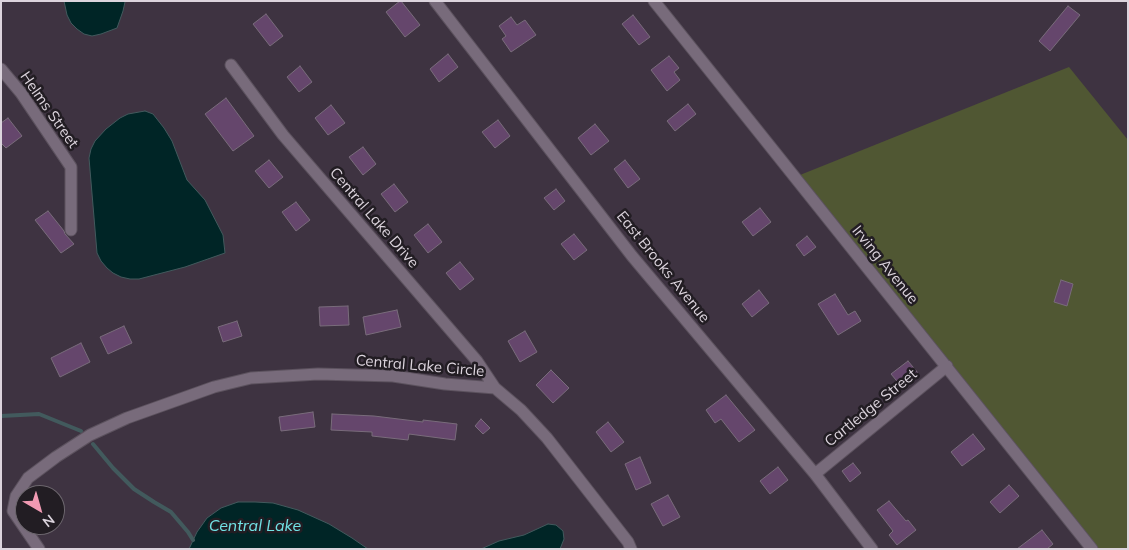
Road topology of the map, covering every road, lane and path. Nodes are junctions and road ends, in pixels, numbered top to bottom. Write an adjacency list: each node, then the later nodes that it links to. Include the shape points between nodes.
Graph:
1 (435, 1): 8 (street, East Brooks Avenue, via 632,256)
2 (654, 1): 6 (street, Irving Avenue)
3 (231, 65): 7 (street, Central Lake Drive, via 283,135 477,361)
4 (1, 69): 5 (street, Helms Street, via 71,167)
5 (71, 230)
6 (947, 366): 8 (street, Cartledge Street); 12 (street, Irving Avenue)
7 (495, 388): 9 (street, Central Lake Circle, via 393,376 288,375 251,378 169,402 90,435 28,478 16,496 13,511); 10 (street, Central Lake Circle, via 547,438)
8 (815, 474): 11 (street, East Brooks Avenue)
9 (39, 549)
10 (631, 549)
11 (872, 549)
12 (1092, 549)

